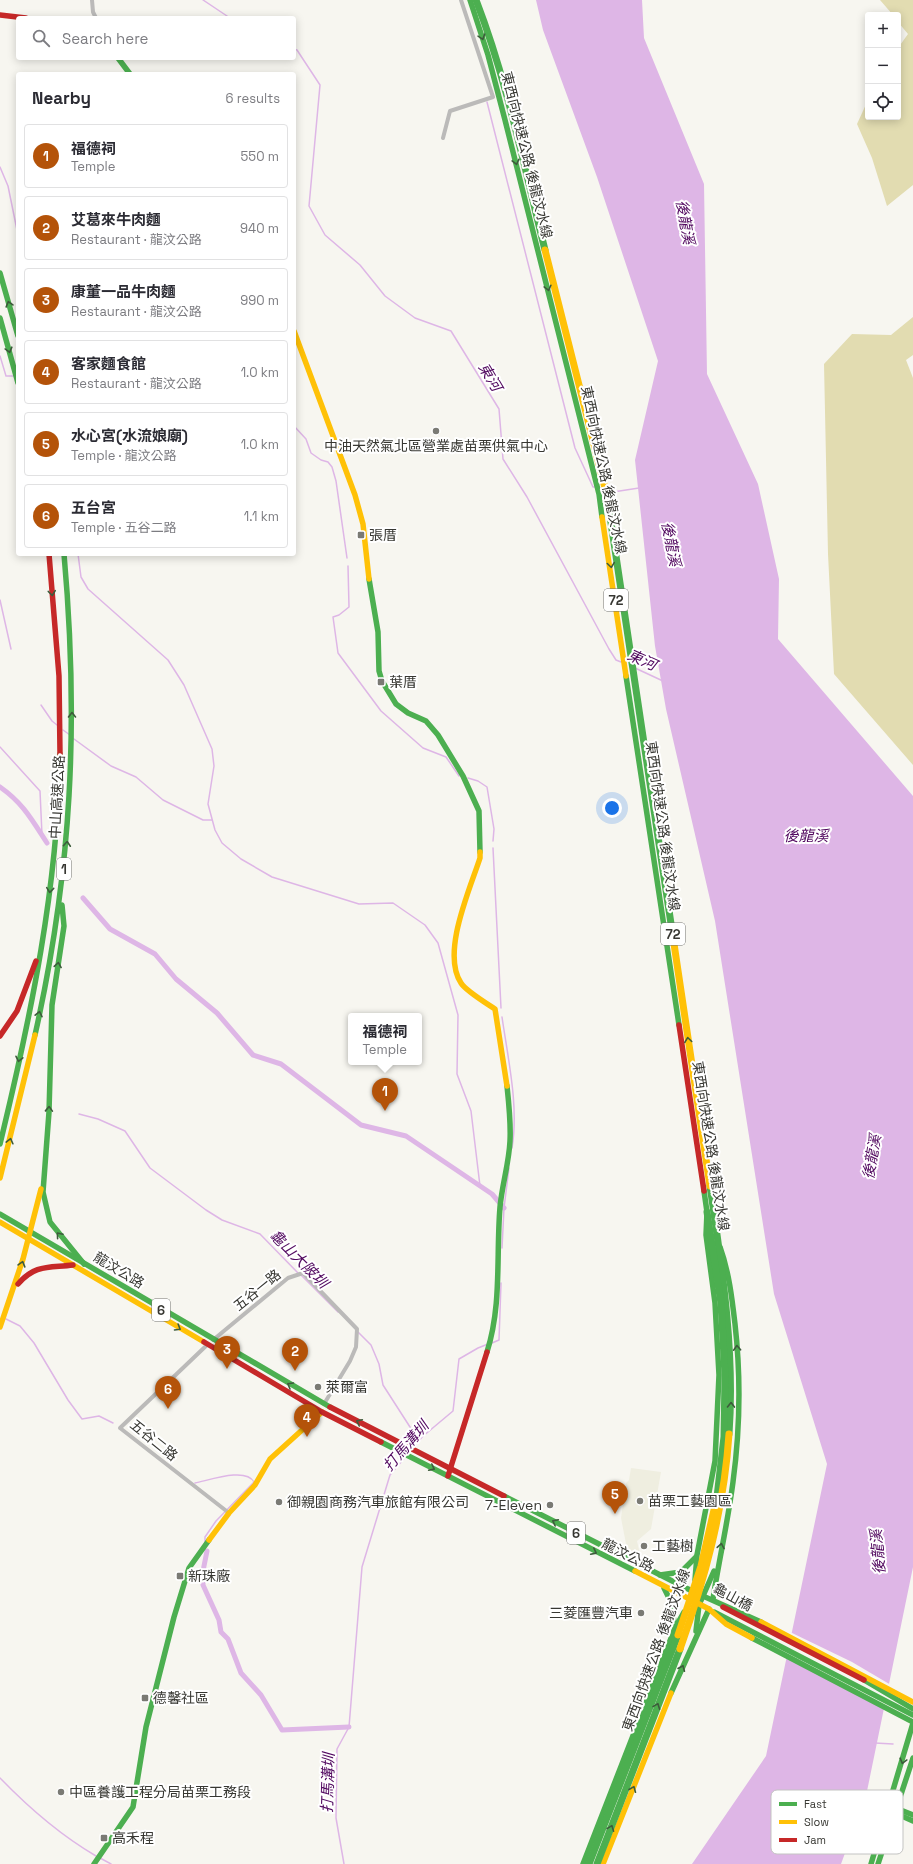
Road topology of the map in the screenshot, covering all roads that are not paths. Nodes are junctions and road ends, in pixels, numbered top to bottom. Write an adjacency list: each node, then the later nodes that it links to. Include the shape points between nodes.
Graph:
1 (92, 0): 6 (street)
2 (461, 0): 10 (street, via 493,98 450,111)
3 (470, 0): 24 (main road, 東西向快速公路 後龍汶水線 / 72, one-way to 24, via 507,127 599,494)
4 (476, 0): 28 (main road, 東西向快速公路 後龍汶水線 / 72, one-way to 4, bridge, via 606,492 514,126)
5 (0, 15): 7 (main road)
6 (95, 16)
7 (16, 17)
8 (120, 60): 9 (main road)
9 (128, 72)
10 (443, 138)
11 (0, 273): 13 (main road, one-way to 11)
12 (0, 318): 15 (main road, one-way to 15)
13 (16, 329)
14 (296, 336): 36 (main road, via 363,524 382,681 396,704 426,721 438,735 463,776 479,811 480,858 458,923 454,952 456,972 461,984 495,1008 510,1108 510,1142 501,1197 499,1275 492,1336)
15 (16, 376)
16 (49, 556): 19 (main road, 中山高速公路 / 1, one-way to 19, via 60,717 57,817)
17 (64, 556): 18 (main road, 中山高速公路 / 1, one-way to 17, via 73,763 72,661)
18 (60, 895): 22 (main road, one-way to 18, via 52,1005 64,926); 23 (main road, 中山高速公路 / 1, one-way to 18, via 46,986)
19 (44, 939): 20 (main road, via 17,1011); 21 (main road, 中山高速公路 / 1, one-way to 21)
20 (0, 1036)
21 (0, 1144)
22 (45, 1169): 27 (main road); 29 (main road, one-way to 22, via 50,1222 44,1197)
23 (0, 1178)
24 (707, 1212): 39 (main road, bridge, via 706,1235 715,1303 719,1375 718,1411 715,1461); 66 (main road, 東西向快速公路 後龍汶水線 / 72, bridge, via 721,1303 725,1376 724,1437 719,1486 700,1566 680,1629)
25 (0, 1214): 27 (main road, 龍汶公路 / 6)
26 (0, 1222): 27 (main road, 龍汶公路 / 6)
27 (30, 1236): 29 (main road, 龍汶公路 / 6); 30 (main road, 龍汶公路 / 6); 31 (main road, one-way to 27)
28 (718, 1241): 40 (main road, one-way to 28, bridge, via 735,1465 738,1377 736,1330 728,1266); 67 (main road, 東西向快速公路 後龍汶水線 / 72, one-way to 28, bridge, via 702,1587 724,1488 732,1376 727,1303)
29 (84, 1264): 33 (main road, 龍汶公路 / 6)
30 (73, 1265): 31 (main road, via 36,1268 22,1278); 33 (main road, 龍汶公路 / 6, one-way to 33)
31 (15, 1289): 32 (main road)
32 (0, 1327)
33 (210, 1343): 34 (main road, 龍汶公路 / 6, one-way to 33); 34 (street, 五谷一路, via 288,1278 303,1273 357,1329 356,1347 350,1361); 35 (main road, 龍汶公路 / 6); 38 (street, 五谷二路, via 120,1428)
34 (324, 1404): 35 (main road); 36 (main road, 龍汶公路 / 6, one-way to 34)
35 (322, 1412): 37 (main road, 龍汶公路 / 6, one-way to 37); 38 (main road, via 270,1459 255,1485)
36 (451, 1468): 37 (main road); 41 (main road, 龍汶公路 / 6, one-way to 36)
37 (448, 1476): 42 (main road, 龍汶公路 / 6, one-way to 42)
38 (228, 1512): 64 (main road, via 189,1568 174,1617 144,1739 133,1807)
39 (697, 1556): 41 (main road, via 688,1568 676,1575); 43 (main road)
40 (718, 1560): 44 (main road); 45 (main road)
41 (660, 1575): 43 (main road, 龍汶公路 / 6)
42 (664, 1588): 46 (main road, 龍汶公路 / 6); 49 (main road, via 674,1609)
43 (694, 1592): 44 (main road, 龍汶公路 / 6); 46 (main road)
44 (702, 1596): 45 (main road, 龜山橋 / 6); 47 (main road); 52 (main road, 龜山橋)
45 (713, 1599): 51 (main road, 龜山橋 / 6, via 747,1614)
46 (691, 1601): 47 (main road, 6); 49 (main road)
47 (699, 1605): 48 (main road, 6); 50 (main road)
48 (709, 1609): 50 (main road); 53 (main road, 龜山橋); 54 (main road, 龜山橋 / 6, via 726,1624)
49 (675, 1628): 65 (main road)
50 (696, 1635): 68 (main road, one-way to 50)
51 (913, 1702)
52 (913, 1709)
53 (913, 1715)
54 (913, 1722): 56 (main road, 6, one-way to 56)
55 (913, 1758): 57 (main road)
56 (894, 1790)
57 (903, 1790)
58 (903, 1812): 59 (main road)
59 (913, 1814)
60 (903, 1815): 61 (main road)
61 (913, 1821)
62 (874, 1854): 69 (main road, 6)
63 (881, 1854): 70 (main road)
64 (97, 1859)
65 (583, 1864)
66 (589, 1864)
67 (597, 1864)
68 (603, 1864)
69 (871, 1864)
70 (878, 1864)

